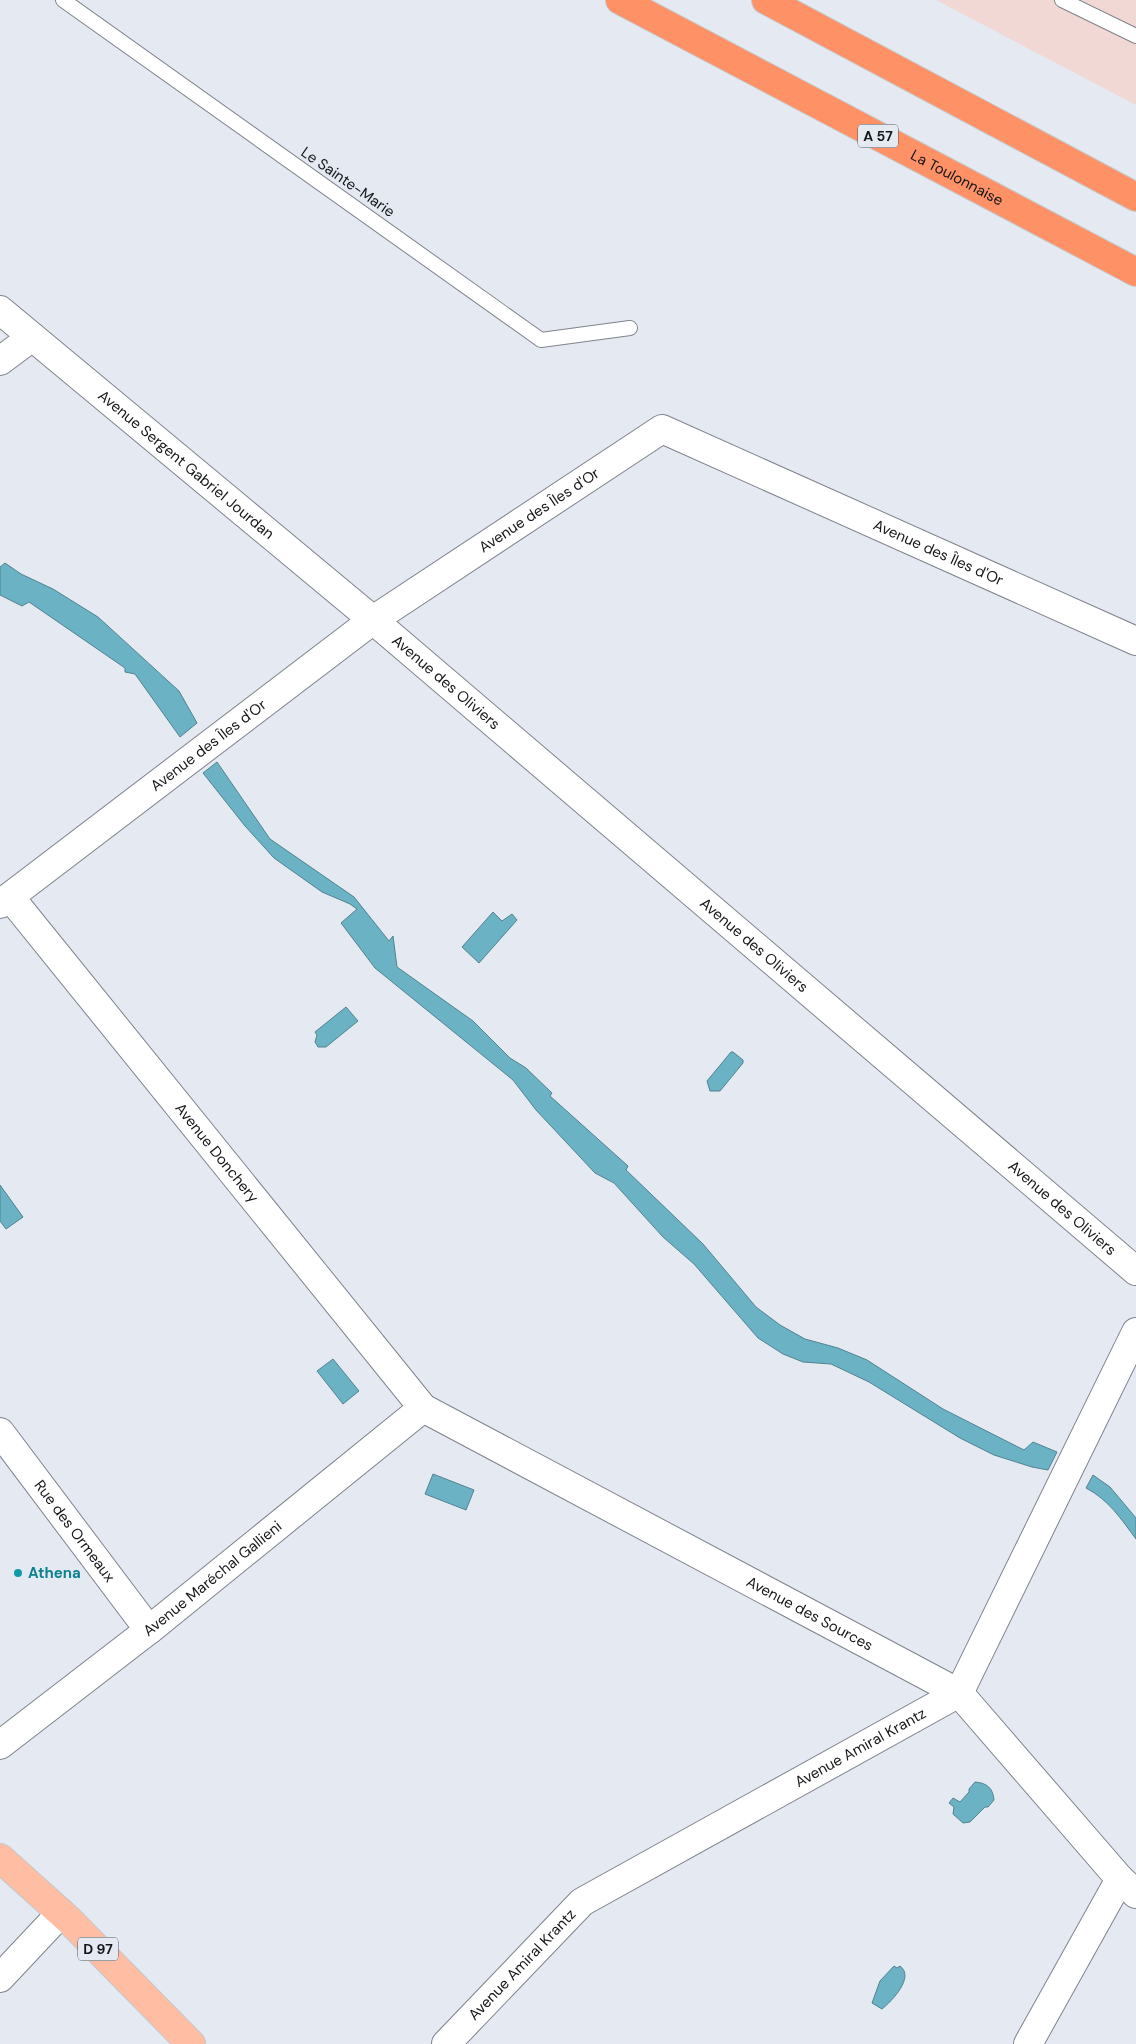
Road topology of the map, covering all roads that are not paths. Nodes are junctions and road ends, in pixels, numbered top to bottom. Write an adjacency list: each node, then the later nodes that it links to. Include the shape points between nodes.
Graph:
1 (62, 0): 9 (lane, Le Sainte-Marie, via 541,340)
2 (620, 0): 7 (highway, La Toulonnaise / A 57)
3 (766, 0): 6 (highway)
4 (1062, 0): 5 (lane)
5 (1136, 36)
6 (1136, 197)
7 (1136, 272)
8 (0, 310): 10 (street, Avenue Sergent Gabriel Jourdan)
9 (630, 328)
10 (32, 337): 11 (street); 12 (street, Avenue Sergent Gabriel Jourdan)
11 (0, 361)
12 (374, 620): 13 (street, Avenue des Îles d'Or, via 662,429); 14 (street, Avenue des Îles d'Or); 15 (street, Avenue des Oliviers)
13 (1136, 642)
14 (5, 901): 17 (street, Avenue Donchery)
15 (1136, 1271)
16 (1136, 1332): 20 (street)
17 (423, 1408): 19 (street, Avenue Maréchal Gallieni); 20 (street, Avenue des Sources)
18 (0, 1432): 19 (street, Rue des Ormeaux)
19 (149, 1630): 21 (street, Avenue Maréchal Gallieni)
20 (959, 1693): 23 (street, Avenue des Sources); 27 (street, Avenue Amiral Krantz, via 582,1902)
21 (0, 1745)
22 (0, 1858): 24 (main road, D 97)
23 (1128, 1887): 28 (street)
24 (61, 1913): 25 (street); 26 (main road, D 97)
25 (0, 1978)
26 (191, 2044)
27 (446, 2044)
28 (1028, 2044)

